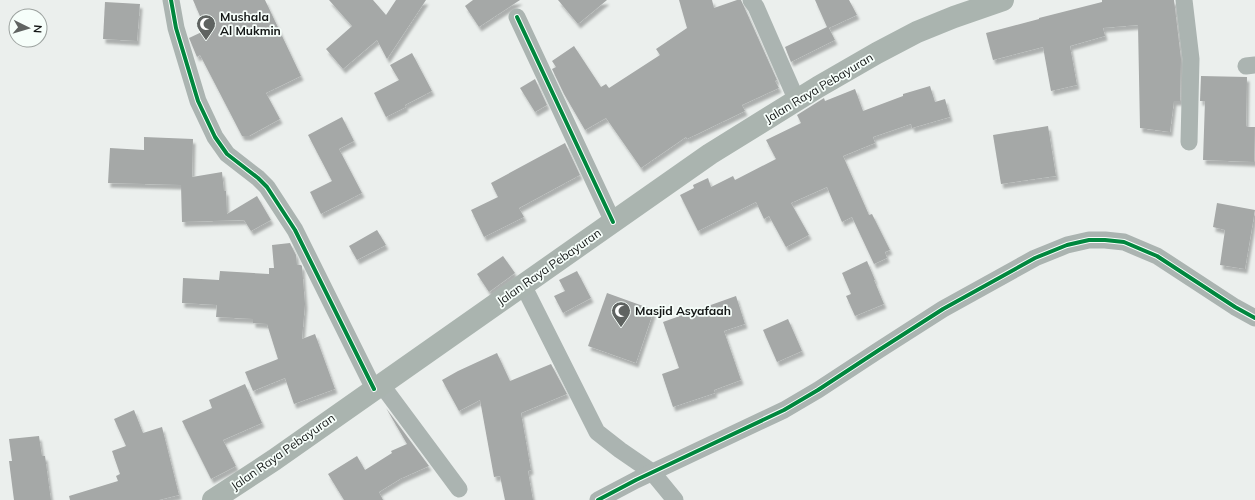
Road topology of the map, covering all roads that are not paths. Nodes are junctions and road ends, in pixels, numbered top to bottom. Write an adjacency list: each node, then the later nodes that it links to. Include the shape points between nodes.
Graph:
1 (171, 0): 11 (street, via 176,28 198,101 215,138 227,154 267,187 287,217)
2 (751, 0): 6 (street)
3 (1003, 0): 6 (main road, Jalan Raya Pebayuran, via 954,16 917,32)
4 (1184, 0): 7 (street, via 1191,59)
5 (517, 17): 8 (street)
6 (798, 101): 8 (main road, Jalan Raya Pebayuran, via 710,154)
7 (1189, 142)
8 (613, 222): 9 (main road, Jalan Raya Pebayuran)
9 (523, 285): 11 (main road, Jalan Raya Pebayuran); 12 (street, via 597,432)
10 (1255, 318): 12 (street, via 1156,256 1124,242 1088,240 1067,245 1035,258 943,309 784,410)
11 (377, 386): 13 (street); 14 (main road, Jalan Raya Pebayuran)
12 (652, 472): 15 (street); 16 (street)
13 (459, 489)
14 (213, 500)
15 (598, 500)
16 (675, 500)

